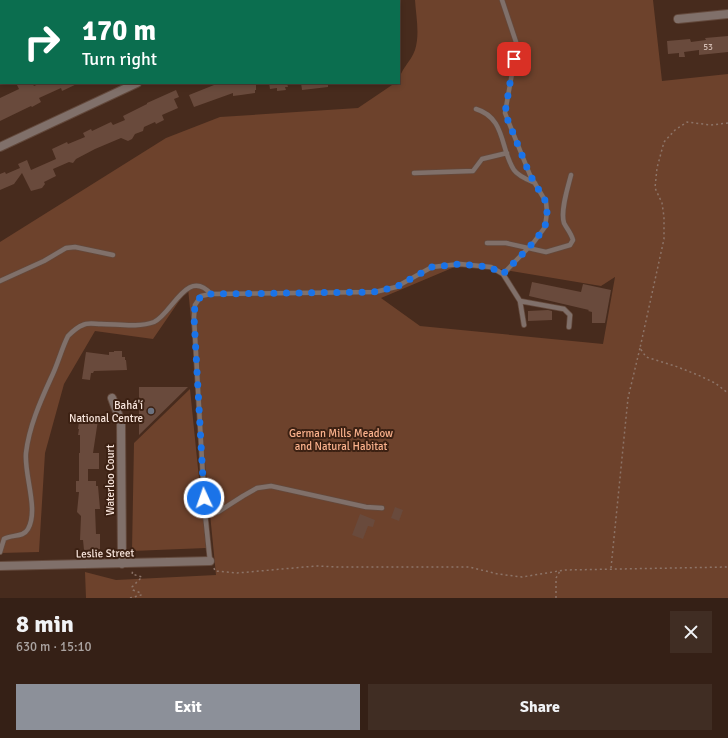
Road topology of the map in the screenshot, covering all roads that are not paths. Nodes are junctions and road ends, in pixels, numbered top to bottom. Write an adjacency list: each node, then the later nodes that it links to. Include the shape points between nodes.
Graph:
1 (502, 0): 10 (lane, via 517,45 505,113)
2 (728, 14): 3 (street)
3 (678, 19)
4 (135, 84): 6 (street)
5 (476, 109): 7 (lane, via 489,115 497,125)
6 (0, 147)
7 (507, 153): 8 (lane, via 482,159 473,171); 10 (lane, via 515,171)
8 (414, 173)
9 (571, 175): 12 (lane, via 564,223 573,240 570,245 546,252)
10 (535, 183): 12 (lane, via 546,202 547,212 545,227)
11 (487, 243): 12 (lane, via 506,243)
12 (528, 248): 14 (lane)
13 (113, 255): 15 (lane, via 75,247 66,248)
14 (503, 274): 16 (lane, via 490,267 460,264 432,267 396,287 374,292); 17 (lane)
15 (0, 281)
16 (211, 294): 22 (lane, via 201,296 195,305 194,317); 23 (lane, via 200,287 188,288 153,322 86,324 68,336 37,410 29,440 26,460 32,498 30,522 23,534 4,539)
17 (520, 302): 18 (lane); 19 (lane, via 564,309 570,315)
18 (524, 325)
19 (569, 327)
20 (112, 398): 25 (street, Waterloo Court, via 121,422)
21 (382, 508): 22 (lane, via 366,507 271,486 257,488 218,512)
22 (205, 513): 24 (lane)
23 (0, 552)
24 (210, 561): 25 (street, Leslie Street)
25 (122, 564): 26 (street, Leslie Street)
26 (0, 566)

